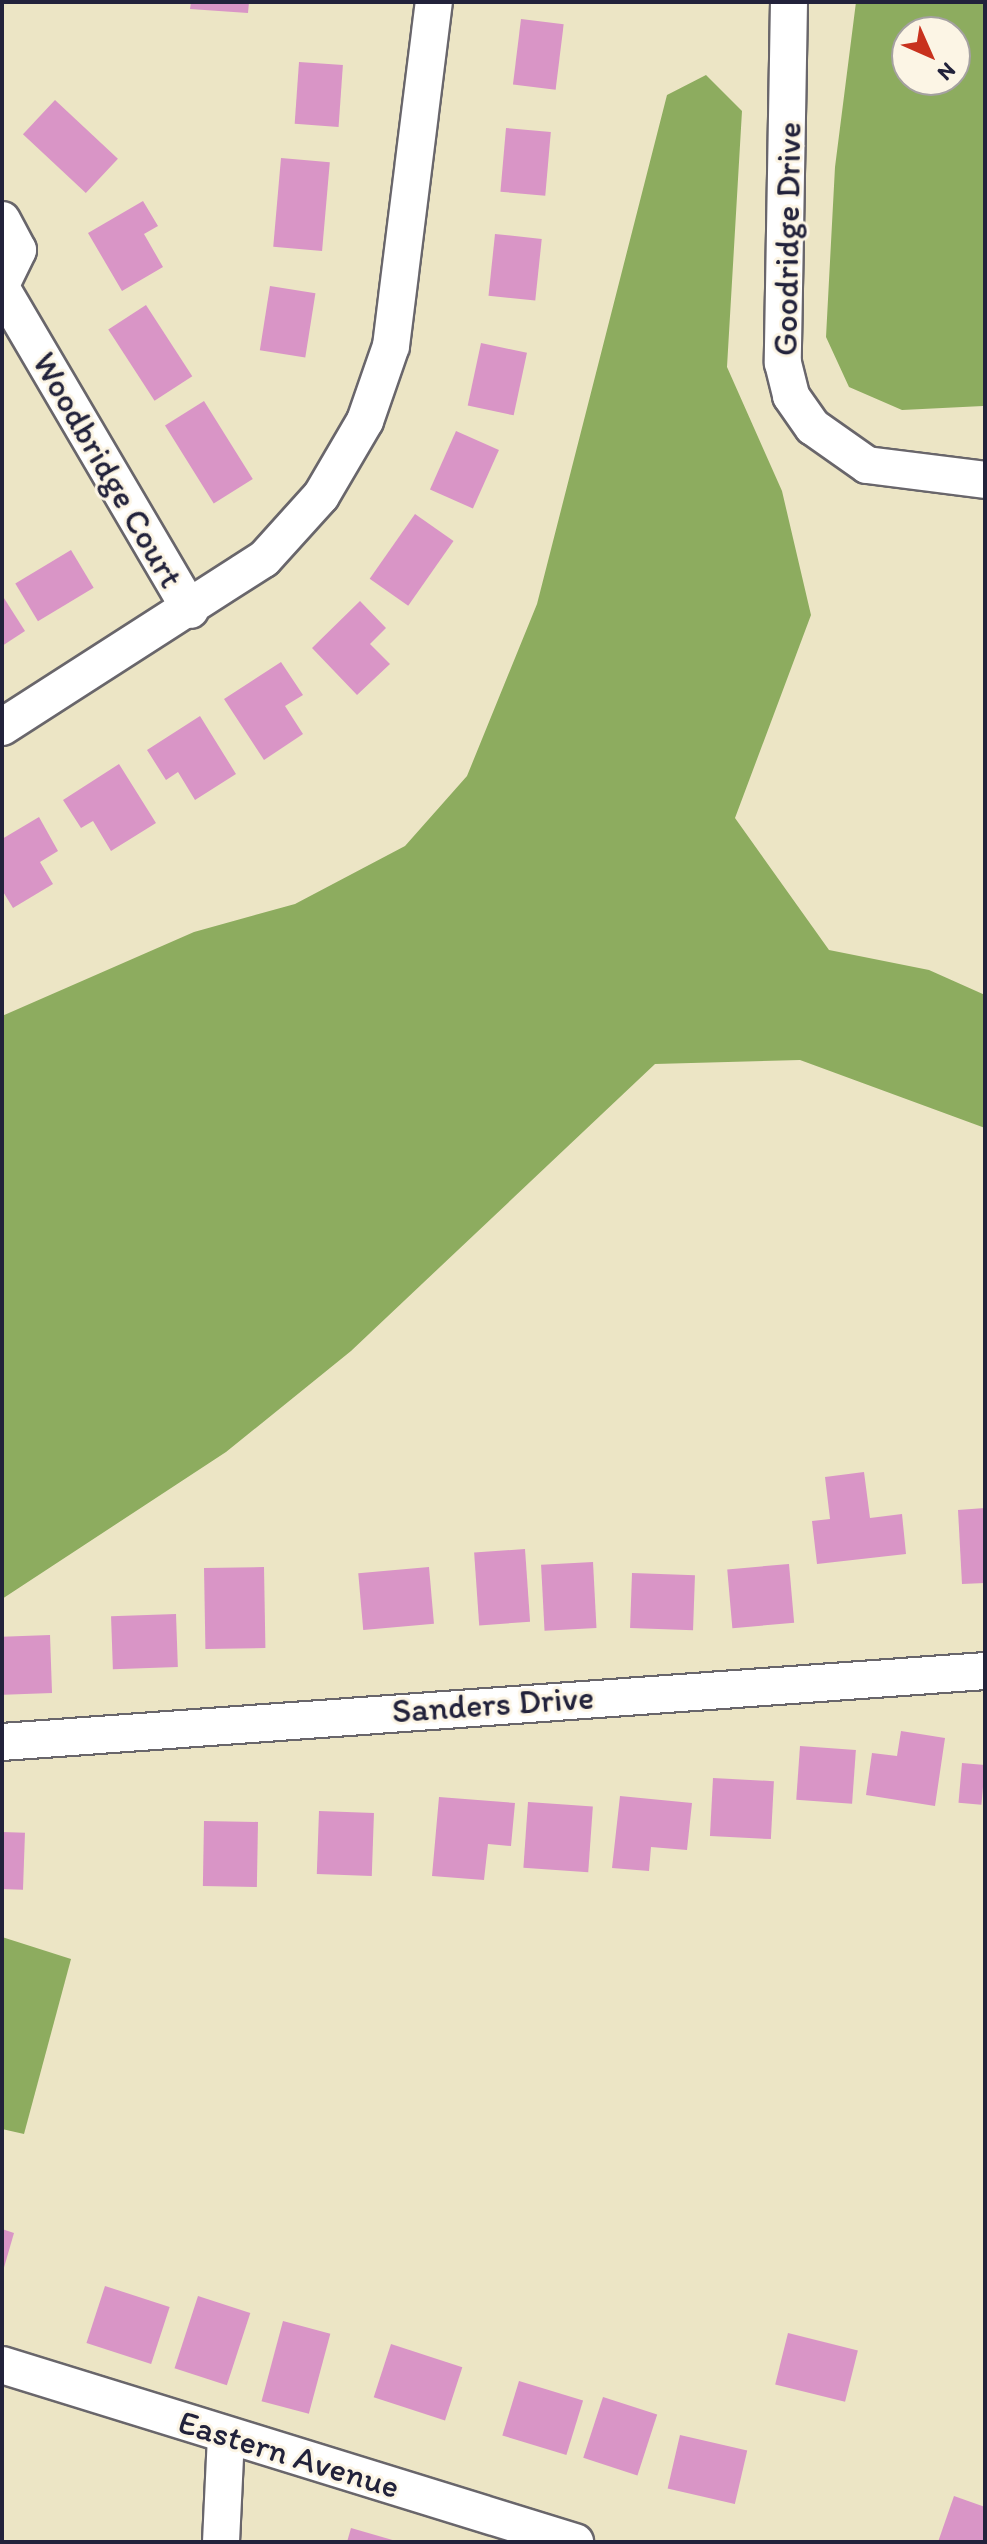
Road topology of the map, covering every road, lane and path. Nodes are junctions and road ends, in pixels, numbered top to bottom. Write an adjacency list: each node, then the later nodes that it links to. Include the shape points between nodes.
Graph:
1 (434, 2): 6 (street, via 391,346 365,421 321,496 264,559)
2 (789, 2): 5 (street, Goodridge Drive, via 783,363 791,396 813,427 867,465)
3 (2, 220): 4 (street, Woodbridge Court, via 18,250)
4 (2, 286): 6 (street, Woodbridge Court)
5 (985, 480)
6 (190, 610): 7 (street)
7 (2, 727)
8 (985, 1671): 9 (street, Sanders Drive)
9 (2, 1742)
10 (2, 2365): 11 (street, Eastern Avenue)
11 (226, 2435): 12 (street); 13 (street, Eastern Avenue)
12 (221, 2542)
13 (575, 2542)

